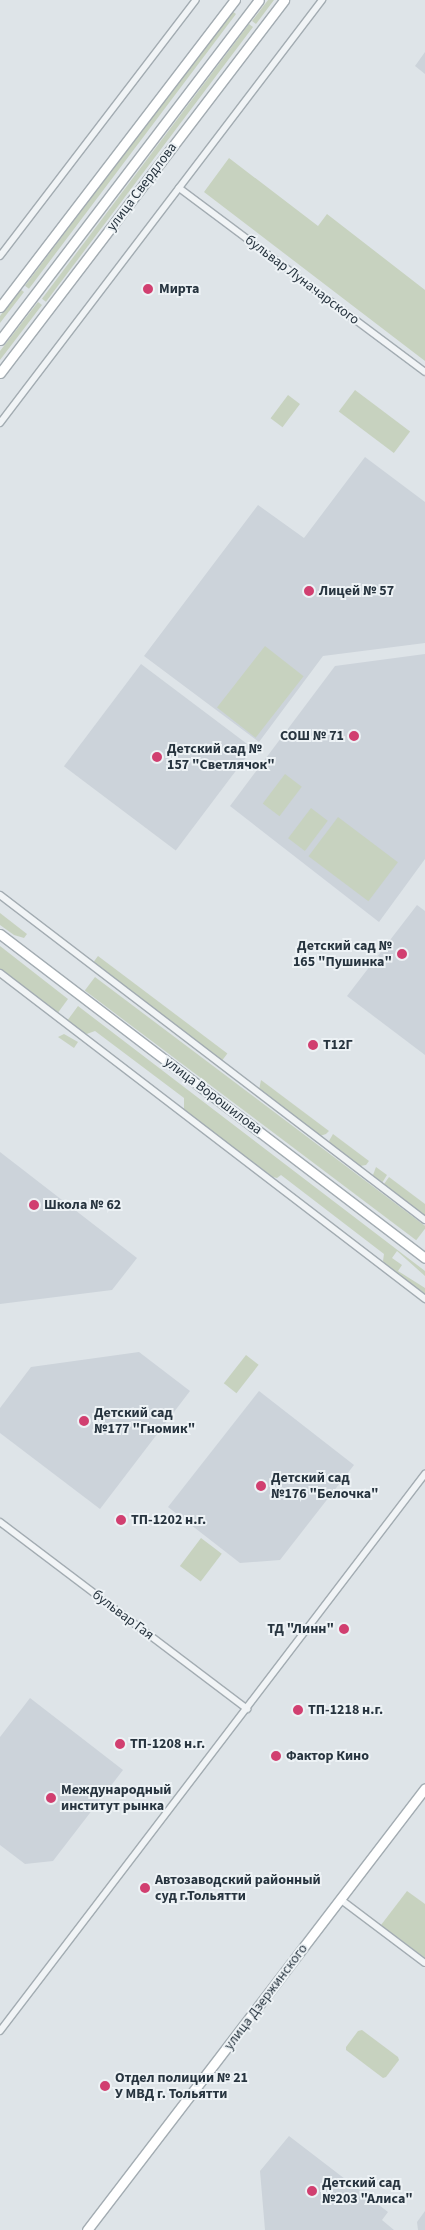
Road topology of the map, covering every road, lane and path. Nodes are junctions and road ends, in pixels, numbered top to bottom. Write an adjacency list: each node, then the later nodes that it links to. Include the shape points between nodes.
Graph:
1 (196, 0): 7 (street)
2 (235, 0): 8 (main road)
3 (259, 0): 9 (main road, улица Свердлова)
4 (284, 0): 11 (main road, улица Свердлова)
5 (322, 0): 6 (street)
6 (179, 188): 10 (street, бульвар Луначарского); 12 (street)
7 (0, 256)
8 (0, 307)
9 (0, 340)
10 (425, 372)
11 (0, 373)
12 (0, 422)
13 (0, 895): 16 (street)
14 (0, 934): 17 (main road, улица Ворошилова)
15 (0, 973): 18 (street)
16 (425, 1220)
17 (425, 1258)
18 (425, 1299)
19 (425, 1474): 21 (street)
20 (0, 1522): 21 (street, бульвар Гая)
21 (247, 1709): 25 (street)
22 (425, 1788): 23 (main road, улица Дзержинского)
23 (340, 1899): 24 (street); 26 (main road, улица Дзержинского)
24 (425, 1963)
25 (0, 2032)
26 (87, 2230)

